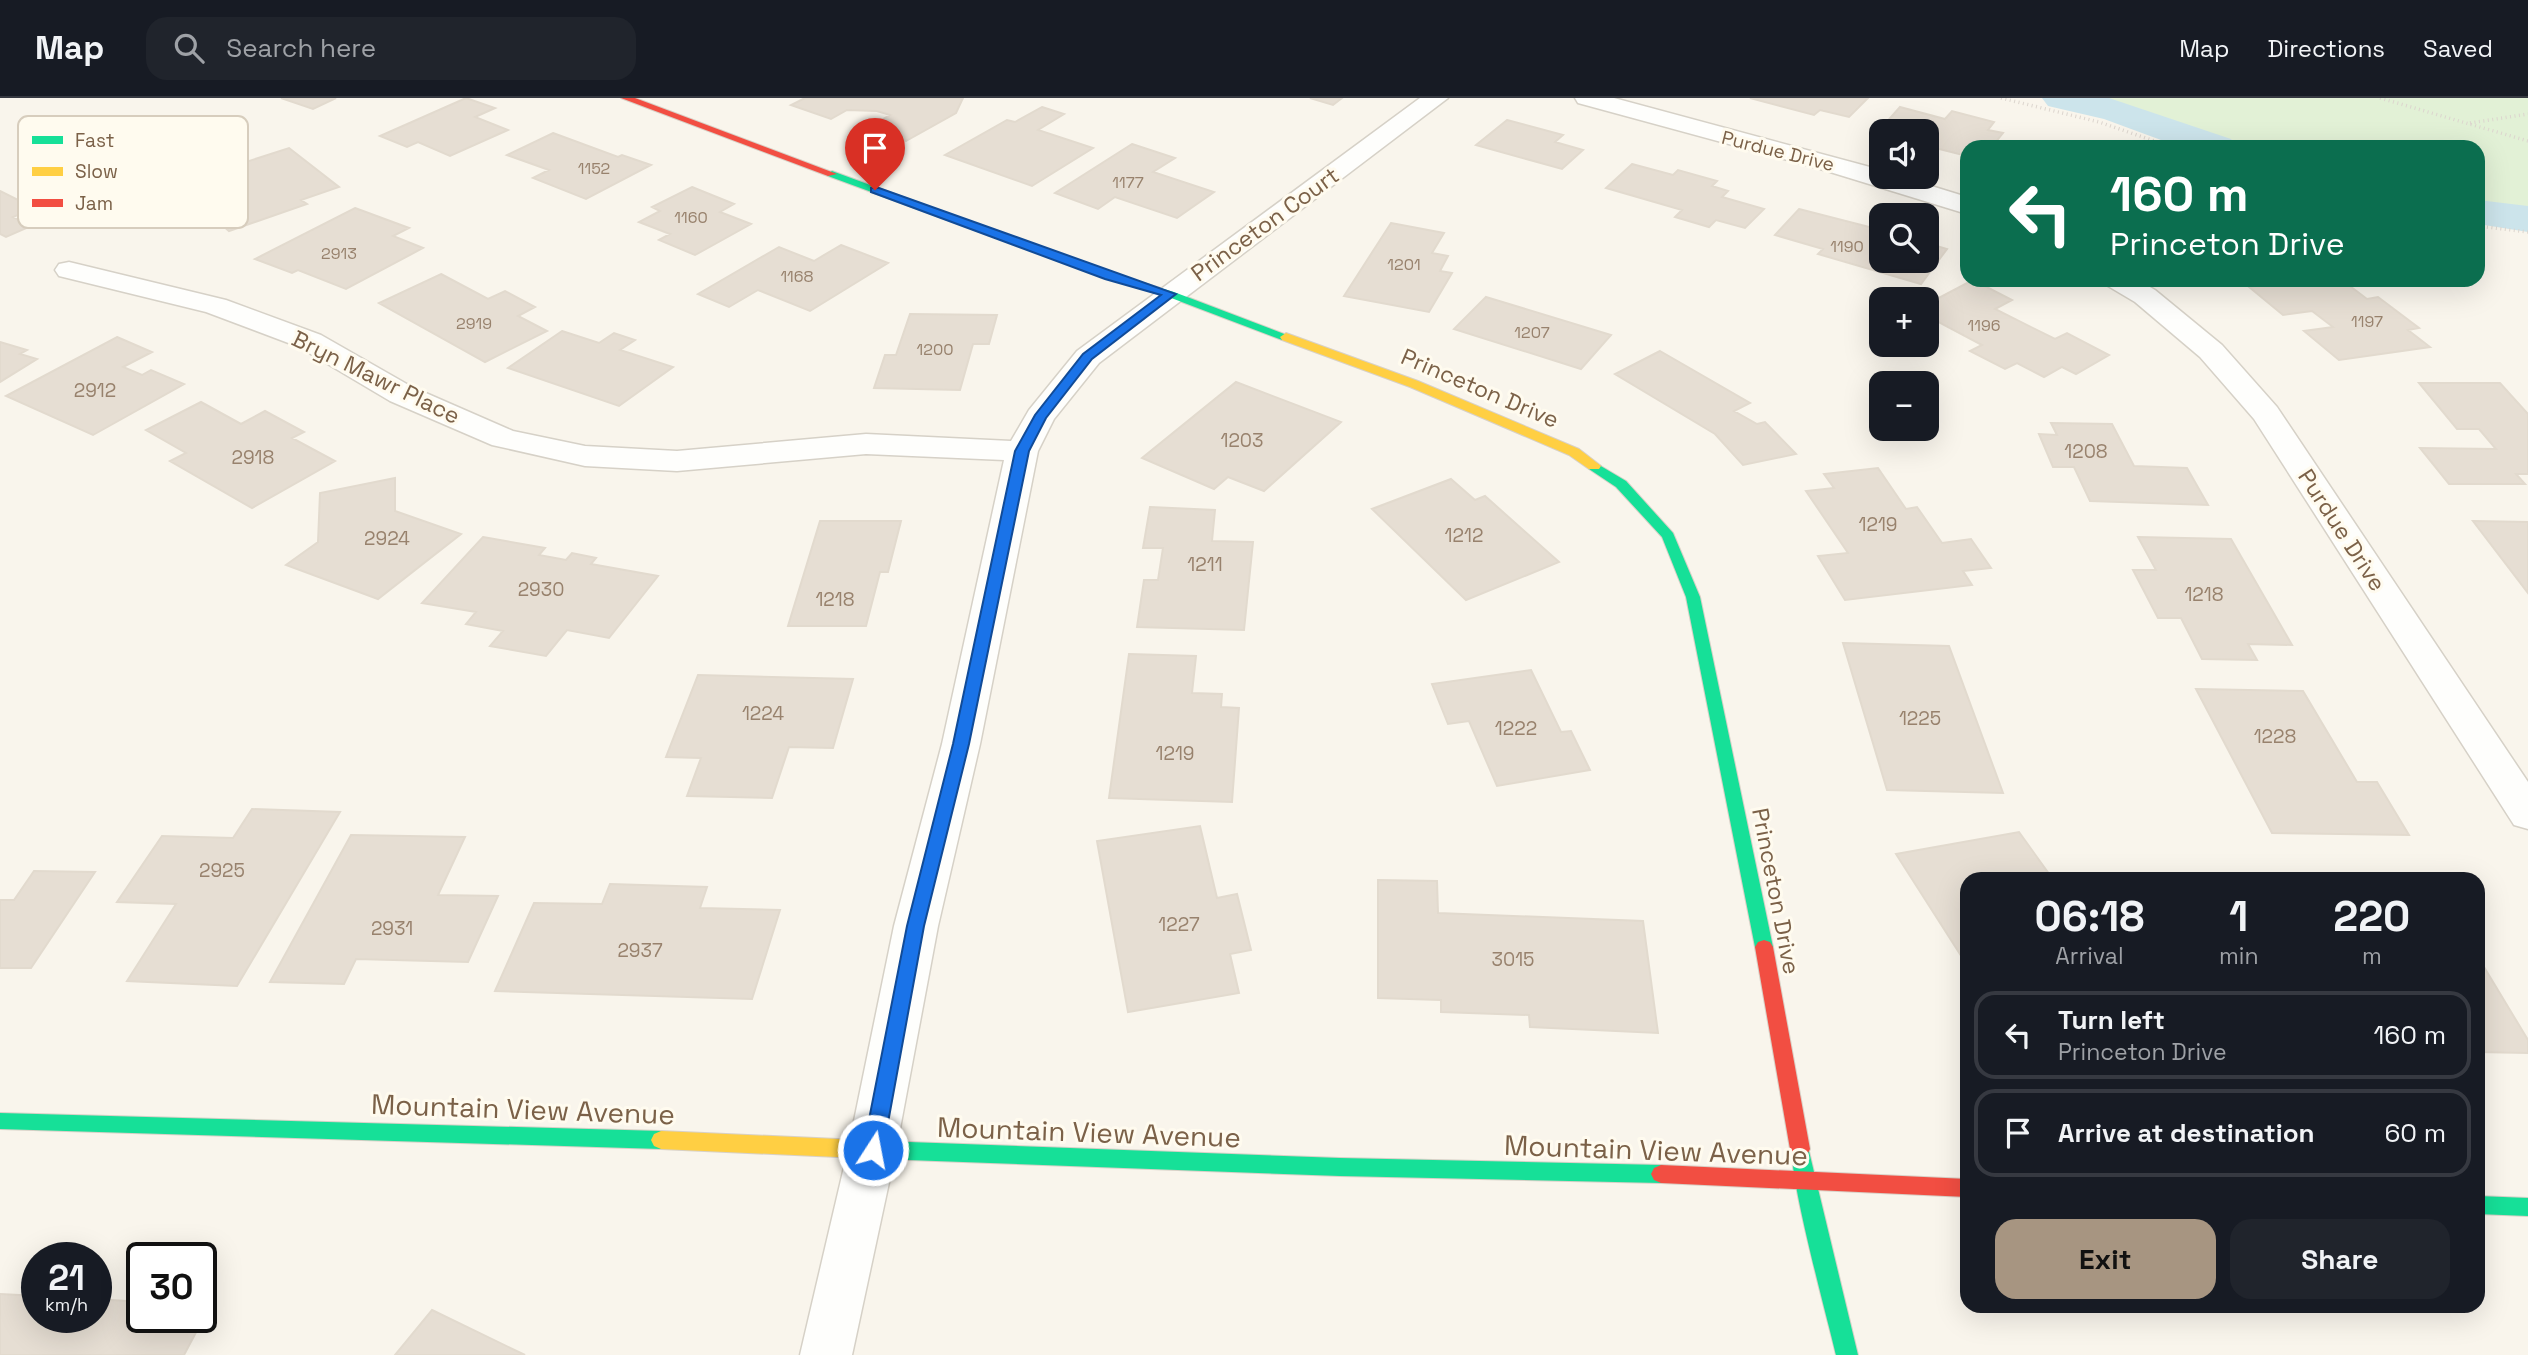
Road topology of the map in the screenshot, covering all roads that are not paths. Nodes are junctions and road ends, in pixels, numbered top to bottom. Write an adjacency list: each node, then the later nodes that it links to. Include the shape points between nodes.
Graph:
1 (626, 98): 7 (street, Princeton Drive, via 1109,276)
2 (1436, 98): 7 (street, Princeton Court)
3 (1587, 98): 4 (street, Purdue Drive, via 1888,179)
4 (1960, 204)
5 (69, 270): 8 (street, Bryn Mawr Place, via 216,306 310,341 401,394 503,438 585,456 677,461 866,444)
6 (2130, 287): 9 (street, Purdue Drive, via 2211,352 2266,414)
7 (1170, 294): 8 (street, Princeton Court, via 1088,356 1040,417); 12 (street, Princeton Drive, via 1414,384 1574,452 1621,484 1668,536 1693,597 1779,1020)
8 (1022, 451): 11 (street, Princeton Court, via 961,744 916,926)
9 (2528, 814)
10 (0, 1121): 11 (street, Mountain View Avenue, via 603,1137)
11 (873, 1150): 12 (street, Mountain View Avenue, via 1340,1167 1617,1171); 16 (street, Princeton Court)
12 (1805, 1182): 13 (street, Mountain View Avenue); 17 (street, Princeton Drive)
13 (1960, 1188)
14 (2485, 1205): 15 (street)
15 (2528, 1206)
16 (826, 1355)
17 (1847, 1355)

